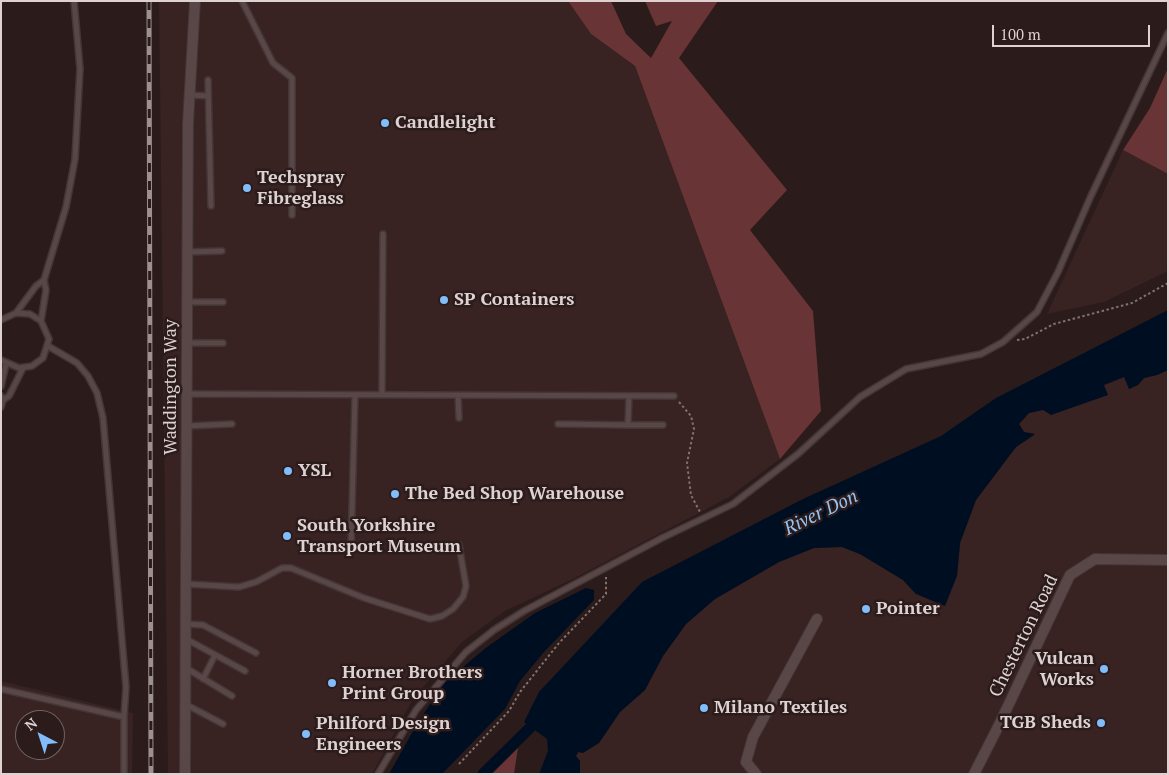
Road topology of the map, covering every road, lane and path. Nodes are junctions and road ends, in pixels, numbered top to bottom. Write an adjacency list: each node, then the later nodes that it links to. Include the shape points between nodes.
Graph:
1 (74, 1): 13 (lane, via 80,69 75,159 64,215)
2 (195, 1): 6 (street, Waddington Way)
3 (242, 1): 9 (lane, via 274,63 292,78)
4 (1168, 32): 20 (lane, via 1037,312)
5 (208, 80): 7 (lane)
6 (189, 95): 7 (lane); 12 (street, Waddington Way)
7 (208, 96): 8 (lane)
8 (211, 206)
9 (292, 215)
10 (383, 234): 28 (lane)
11 (222, 251): 12 (lane)
12 (188, 252): 15 (street, Waddington Way)
13 (44, 280): 17 (lane); 19 (lane, via 46,290)
14 (1168, 283): 20 (path, via 1132,303 1054,324 1025,339)
15 (188, 302): 16 (lane); 21 (street, Waddington Way)
16 (223, 302)
17 (16, 313): 18 (lane); 19 (lane, via 30,314)
18 (1, 320)
19 (41, 321): 23 (lane, via 48,332)
20 (1003, 342): 41 (lane, via 981,354 906,369 860,397 798,454 733,504)
21 (188, 343): 22 (lane); 27 (street, Waddington Way)
22 (223, 343)
23 (48, 346): 25 (lane, via 38,363); 58 (lane, via 77,363 88,376 97,393 103,418 126,687)
24 (4, 362): 25 (lane); 26 (lane)
25 (23, 368): 33 (lane, via 9,396)
26 (1, 386)
27 (188, 394): 29 (lane); 39 (street, Waddington Way)
28 (382, 394): 29 (lane); 30 (lane)
29 (355, 395): 43 (lane)
30 (458, 395): 31 (lane); 35 (lane)
31 (630, 396): 32 (lane); 38 (lane)
32 (674, 396): 41 (path, via 691,416 694,429 687,464 691,495)
33 (2, 398): 34 (lane)
34 (1, 406)
35 (459, 418)
36 (232, 424): 39 (lane)
37 (558, 424): 38 (lane)
38 (628, 425): 40 (lane)
39 (188, 426): 46 (street, Waddington Way)
40 (663, 426)
41 (703, 519): 45 (lane)
42 (458, 545): 46 (lane, via 466,586 463,597 453,610 430,619 364,598 291,568 282,568 239,588)
43 (351, 548)
44 (1168, 560): 65 (street, Chesterton Road, via 1095,559 1070,576)
45 (606, 569): 60 (path, via 606,594 559,644 520,692 509,711); 63 (lane, via 524,611 466,652 416,710)
46 (186, 584): 48 (street, Waddington Way)
47 (817, 620): 64 (street, via 754,737 746,762)
48 (186, 624): 49 (street, Waddington Way); 50 (lane, via 203,626)
49 (186, 639): 51 (lane); 52 (street, Waddington Way)
50 (256, 653)
51 (216, 655): 53 (lane); 54 (lane)
52 (185, 668): 54 (lane); 57 (street, Waddington Way)
53 (246, 671)
54 (204, 679): 56 (lane)
55 (1, 689): 58 (lane)
56 (232, 696)
57 (185, 704): 59 (lane); 62 (street, Waddington Way)
58 (124, 717): 61 (lane)
59 (223, 724)
60 (459, 764)
61 (124, 774)
62 (185, 774)
63 (378, 774)
64 (756, 774)
65 (974, 774)

